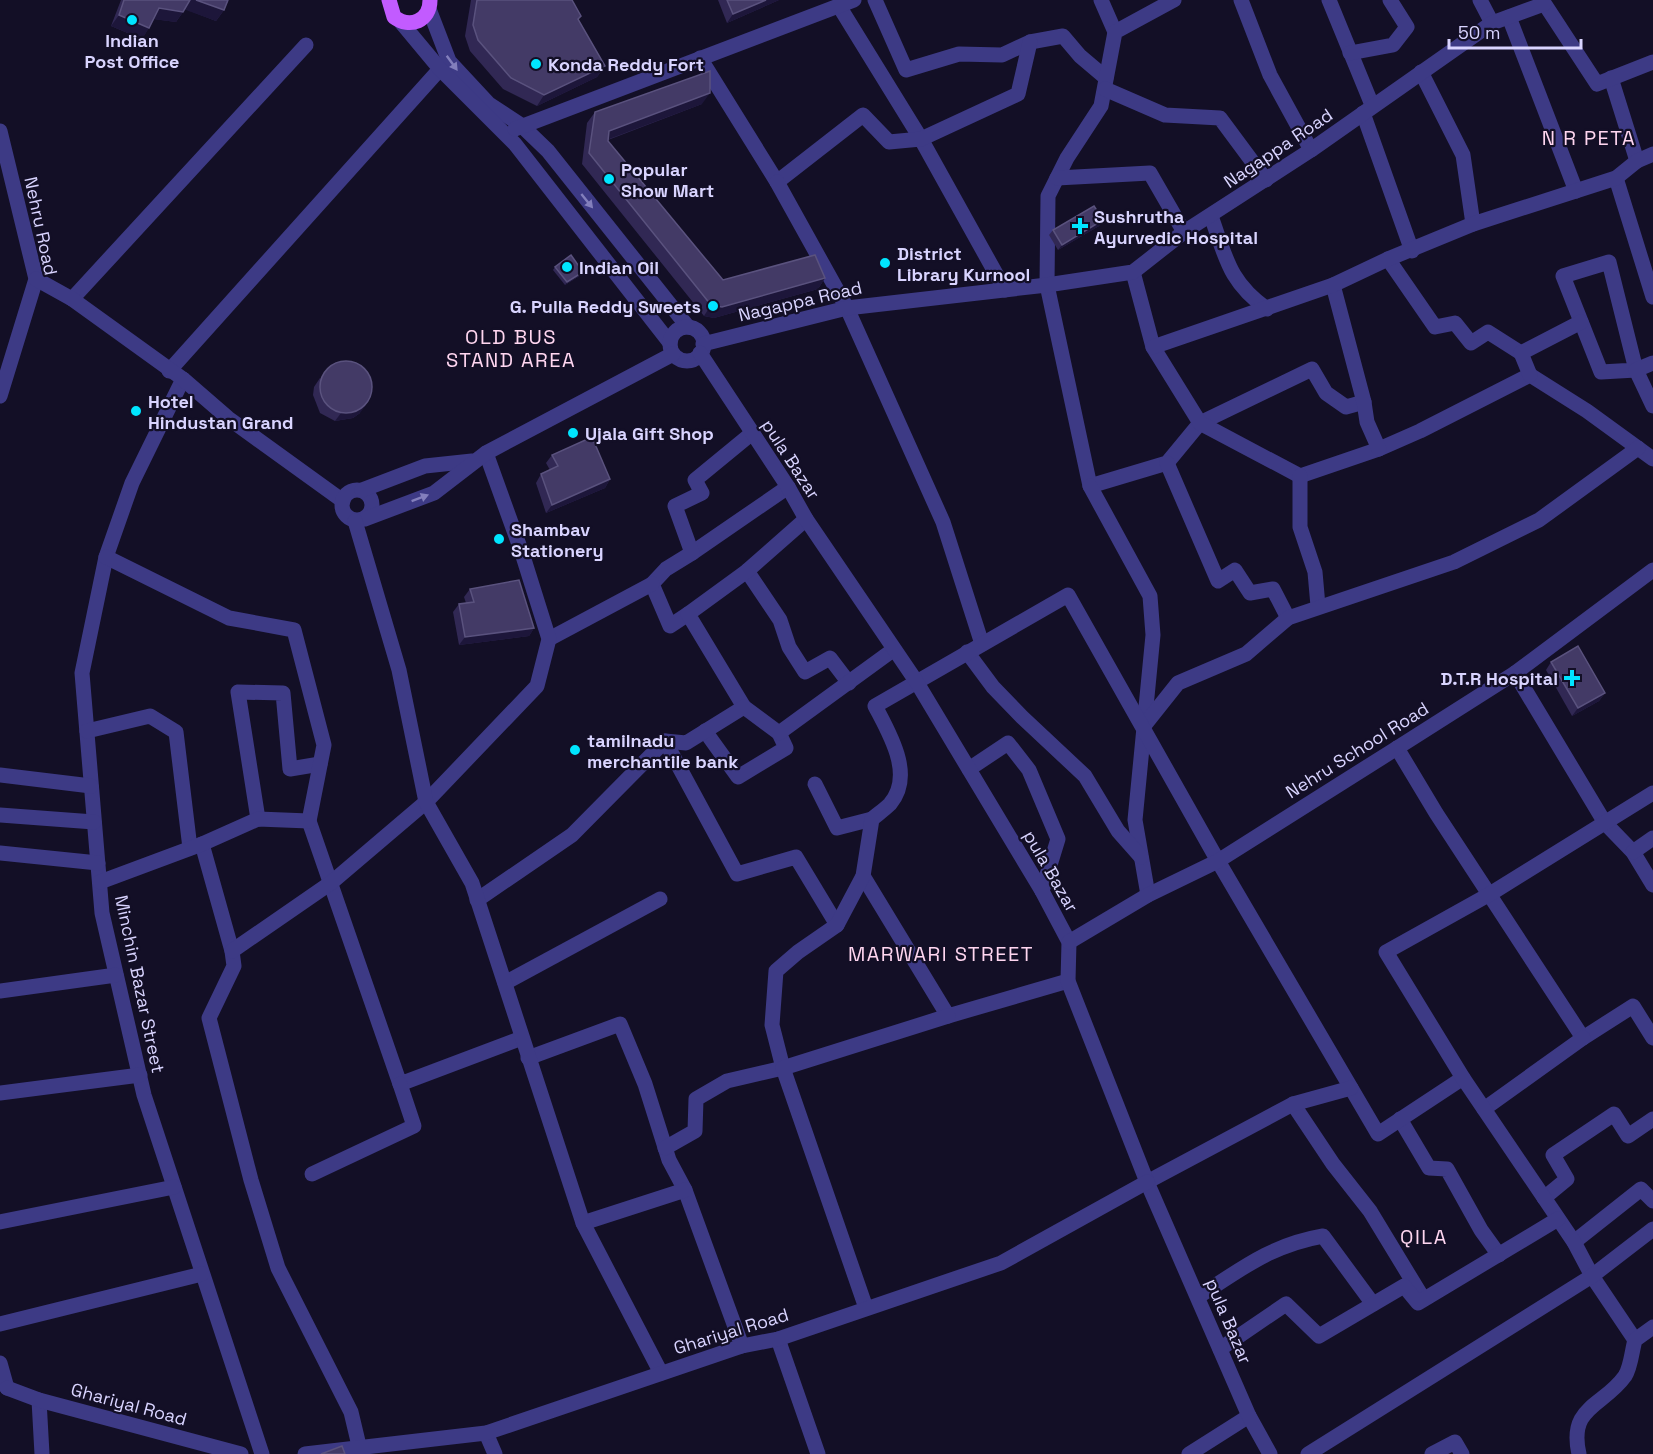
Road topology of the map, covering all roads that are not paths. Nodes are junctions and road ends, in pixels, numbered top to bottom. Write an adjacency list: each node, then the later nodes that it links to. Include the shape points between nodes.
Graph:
1 (389, 0): 14 (main road, via 391,12)
2 (854, 0): 12 (street)
3 (875, 0): 17 (street, via 906,70 959,54 1002,55)
4 (1101, 0): 16 (street)
5 (1174, 0): 16 (street)
6 (1241, 0): 31 (street, via 1270,75)
7 (1329, 0): 19 (street)
8 (1390, 0): 19 (street, via 1407,27 1393,45)
9 (1480, 0): 15 (street)
10 (1543, 2): 13 (street, Nagappa Road); 24 (street, via 1597,84)
11 (431, 3): 14 (main road, via 421,20); 27 (street, one-way to 27, via 448,61 489,104)
12 (839, 6): 20 (street); 30 (street)
13 (1509, 17): 15 (street, Nagappa Road); 38 (street)
14 (400, 21): 22 (street)
15 (1492, 22): 23 (street, Nagappa Road)
16 (1115, 32): 25 (street)
17 (1030, 42): 25 (street, via 1063,36); 30 (street, via 1018,94)
18 (306, 45): 51 (street)
19 (1350, 53): 26 (street)
20 (700, 58): 27 (street); 37 (street)
21 (1653, 62): 24 (street)
22 (440, 69): 29 (street); 62 (street)
23 (1421, 72): 26 (street, Nagappa Road); 40 (street, via 1463,155)
24 (1611, 78): 33 (street)
25 (1105, 84): 34 (street, via 1101,106); 36 (street, via 1165,115 1220,118)
26 (1367, 109): 31 (street, Nagappa Road); 42 (street)
27 (521, 125): 29 (street); 55 (street, one-way to 55, via 548,152)
28 (0, 131): 46 (street, Nehru Road)
29 (506, 135): 57 (street)
30 (921, 139): 37 (street, via 889,142 863,115); 49 (street)
31 (1311, 150): 36 (street, Nagappa Road)
32 (1653, 154): 33 (street)
33 (1637, 161): 35 (street)
34 (1057, 178): 41 (street, via 1150,173); 47 (street, via 1048,196)
35 (1616, 178): 38 (street); 45 (street)
36 (1266, 180): 39 (street, Nagappa Road)
37 (777, 182): 52 (street)
38 (1576, 191): 40 (street)
39 (1211, 216): 41 (street, Nagappa Road); 53 (street, via 1231,274 1249,296)
40 (1473, 224): 42 (street)
41 (1184, 232): 44 (street, Nagappa Road)
42 (1412, 251): 43 (street)
43 (1388, 259): 48 (street); 59 (street, via 1435,327 1455,323 1471,343 1488,332)
44 (1133, 272): 47 (street, Nagappa Road); 56 (street)
45 (1650, 273): 50 (street)
46 (36, 279): 51 (street); 65 (street, Nehru Road)
47 (1047, 285): 49 (street, Nagappa Road); 76 (street)
48 (1333, 285): 53 (street); 66 (street)
49 (1005, 290): 52 (street, Nagappa Road)
50 (1653, 297)
51 (72, 299): 62 (street)
52 (847, 308): 58 (street, Nagappa Road); 91 (street, via 942,522)
53 (1267, 309): 56 (street)
54 (1581, 322): 59 (street); 61 (street, via 1601,372); 61 (street, via 1563,276 1609,262)
55 (688, 327): 57 (street, via 674,333); 58 (street, via 700,334)
56 (1153, 347): 68 (street)
57 (672, 348): 58 (street, via 687,361); 72 (street)
58 (702, 348): 69 (street, pula Bazar)
59 (1521, 353): 63 (street)
60 (1653, 363): 61 (street)
61 (1636, 370): 67 (street)
62 (169, 371): 64 (street)
63 (1530, 375): 70 (street); 71 (street)
64 (183, 379): 79 (street, via 228,418); 83 (street, Minchin Bazar Street, via 132,483)
65 (0, 396)
66 (1365, 402): 68 (street, via 1346,407 1326,393 1312,369); 71 (street, via 1367,422)
67 (1652, 402)
68 (1200, 423): 74 (street); 75 (street)
69 (751, 434): 77 (street, pula Bazar); 82 (street, via 695,480 702,494 675,506)
70 (1638, 448): 73 (street); 87 (street, via 1528,525 1454,562)
71 (1379, 449): 75 (street)
72 (479, 457): 78 (street, via 425,466); 81 (street, one-way to 72, via 434,493); 90 (street, via 522,552)
73 (1653, 459)
74 (1167, 463): 76 (street); 89 (street, via 1218,581 1235,570 1250,592 1273,589)
75 (1300, 476): 87 (street, via 1300,527 1315,572)
76 (1090, 486): 98 (street, via 1150,596 1153,635)
77 (788, 487): 80 (street, pula Bazar); 82 (street)
78 (362, 490): 79 (street, via 352,490); 81 (street, via 370,496 373,506)
79 (343, 501): 81 (street, via 343,512)
80 (806, 519): 85 (street); 92 (street, pula Bazar)
81 (360, 520): 110 (street, via 399,670)
82 (692, 553): 86 (street, via 666,569)
83 (106, 556): 99 (street, Minchin Bazar Street, via 82,673); 104 (street, via 229,618 294,630 324,745)
84 (1653, 570): 94 (street, Nehru School Road)
85 (747, 571): 88 (street); 96 (street, via 780,620 789,647 805,672 830,658)
86 (652, 584): 88 (street, via 670,626); 90 (street)
87 (1318, 606): 89 (street)
88 (688, 614): 97 (street)
89 (1288, 618): 98 (street, via 1246,654 1178,683)
90 (549, 639): 110 (street, via 537,686)
91 (982, 644): 93 (street); 98 (street, via 1068,595)
92 (893, 650): 95 (street, pula Bazar); 96 (street)
93 (967, 652): 95 (street); 121 (street, via 993,687 1085,776 1118,831)
94 (1515, 673): 103 (street, Nehru School Road); 116 (street)
95 (916, 681): 105 (street, pula Bazar); 113 (street, via 875,706 896,748 901,780 891,803)
96 (849, 683): 101 (street)
97 (744, 707): 100 (street); 101 (street)
98 (1143, 727): 121 (street, via 1135,820); 122 (street)
99 (87, 731): 108 (street, Minchin Bazar Street); 118 (street, via 150,716 176,732)
100 (705, 731): 101 (street, via 738,777 786,748); 102 (street, via 686,743)
101 (779, 733)
102 (665, 741): 132 (street, via 572,835); 133 (street, via 736,874 796,857)
103 (1398, 748): 122 (street, Nehru School Road); 129 (street)
104 (320, 764): 112 (street, via 290,769 283,693 238,692); 114 (street)
105 (969, 769): 128 (street, pula Bazar); 128 (street, via 1008,743 1029,770 1058,839)
106 (0, 775): 108 (street)
107 (815, 784): 113 (street, via 837,828)
108 (91, 786): 115 (street, Minchin Bazar Street)
109 (1653, 793): 116 (street)
110 (426, 801): 126 (street); 132 (street)
111 (0, 815): 115 (street)
112 (258, 819): 114 (street); 118 (street)
113 (872, 819): 124 (street)
114 (309, 821): 126 (street)
115 (94, 822): 123 (street, Minchin Bazar Street)
116 (1605, 823): 119 (street); 129 (street)
117 (1653, 838): 119 (street)
118 (196, 846): 125 (street); 135 (street)
119 (1633, 852): 127 (street)
120 (0, 853): 123 (street)
121 (1141, 857): 130 (street)
122 (1218, 861): 130 (street, Nehru School Road); 149 (street)
123 (98, 863): 125 (street, Minchin Bazar Street)
124 (863, 876): 133 (street); 140 (street)
125 (100, 882): 136 (street, Minchin Bazar Street, via 102,913)
126 (332, 882): 135 (street); 148 (street)
127 (1653, 885)
128 (1042, 891): 134 (street, pula Bazar)
129 (1490, 894): 142 (street); 147 (street, via 1386,952)
130 (1148, 895): 134 (street, Nehru School Road)
131 (660, 899): 138 (street)
132 (477, 900): 138 (street)
133 (837, 925): 145 (street, via 776,971 772,1025)
134 (1069, 942): 137 (street, pula Bazar)
135 (232, 951): 186 (street, via 234,966 209,1018 278,1268 351,1412)
136 (116, 975): 139 (street); 146 (street, Minchin Bazar Street)
137 (1068, 981): 140 (street); 157 (street, pula Bazar)
138 (505, 983): 141 (street)
139 (0, 991)
140 (948, 1016): 145 (street)
141 (522, 1038): 144 (street); 148 (street)
142 (1583, 1038): 143 (street, via 1633,1006); 152 (street)
143 (1653, 1038)
144 (528, 1058): 155 (street, via 620,1024 645,1084); 164 (street)
145 (783, 1068): 155 (street, via 727,1082 696,1100 695,1131); 173 (street)
146 (140, 1075): 150 (street); 158 (street, Minchin Bazar Street)
147 (1463, 1078): 152 (street); 153 (street)
148 (400, 1084): 156 (street, via 414,1126)
149 (1351, 1088): 151 (street, Ghariyal Road); 153 (street, via 1378,1134)
150 (0, 1093)
151 (1293, 1104): 157 (street, Ghariyal Road); 171 (street, via 1370,1211)
152 (1484, 1109): 160 (street)
153 (1400, 1119): 167 (street, via 1429,1168 1447,1169)
154 (1653, 1119): 160 (street, via 1628,1136 1614,1114 1553,1155 1567,1179)
155 (665, 1148): 159 (street)
156 (312, 1174)
157 (1147, 1182): 170 (street, pula Bazar); 173 (street, Ghariyal Road, via 1001,1263)
158 (174, 1187): 163 (street); 168 (street, Minchin Bazar Street)
159 (685, 1190): 164 (street); 178 (street)
160 (1544, 1198): 162 (street)
161 (1653, 1201): 166 (street, via 1641,1189)
162 (1558, 1219): 166 (street); 167 (street)
163 (0, 1222)
164 (583, 1223): 181 (street)
165 (1653, 1229): 169 (street)
166 (1574, 1242): 169 (street)
167 (1499, 1255): 171 (street)
168 (202, 1274): 174 (street); 189 (street, Minchin Bazar Street)
169 (1592, 1276): 177 (street); 195 (street)
170 (1198, 1297): 172 (street, via 1264,1254 1295,1241 1323,1236); 179 (street, pula Bazar)
171 (1424, 1300): 172 (street, via 1418,1303 1404,1286)
172 (1372, 1305): 179 (street, via 1319,1336 1286,1304)
173 (866, 1308): 176 (street, Ghariyal Road)
174 (0, 1324)
175 (1653, 1327): 177 (street)
176 (778, 1339): 178 (street, Ghariyal Road); 192 (street)
177 (1635, 1340): 198 (street, via 1626,1375 1581,1415 1575,1437)
178 (742, 1346): 181 (street, Ghariyal Road)
179 (1220, 1349): 184 (street, pula Bazar)
180 (0, 1363): 182 (street)
181 (661, 1373): 185 (street, Ghariyal Road)
182 (4, 1389): 183 (street, Ghariyal Road)
183 (39, 1400): 187 (street); 188 (street, Ghariyal Road)
184 (1249, 1416): 193 (street); 194 (street, pula Bazar)
185 (486, 1433): 186 (street, Ghariyal Road); 191 (street)
186 (360, 1450): 190 (street, Ghariyal Road)
187 (42, 1454)
188 (241, 1454)
189 (262, 1454)
190 (306, 1454)
191 (495, 1454)
192 (818, 1454)
193 (1189, 1454)
194 (1270, 1454)
195 (1308, 1454)
196 (1432, 1454): 197 (street, via 1455,1442)
197 (1462, 1454)
198 (1579, 1454)

